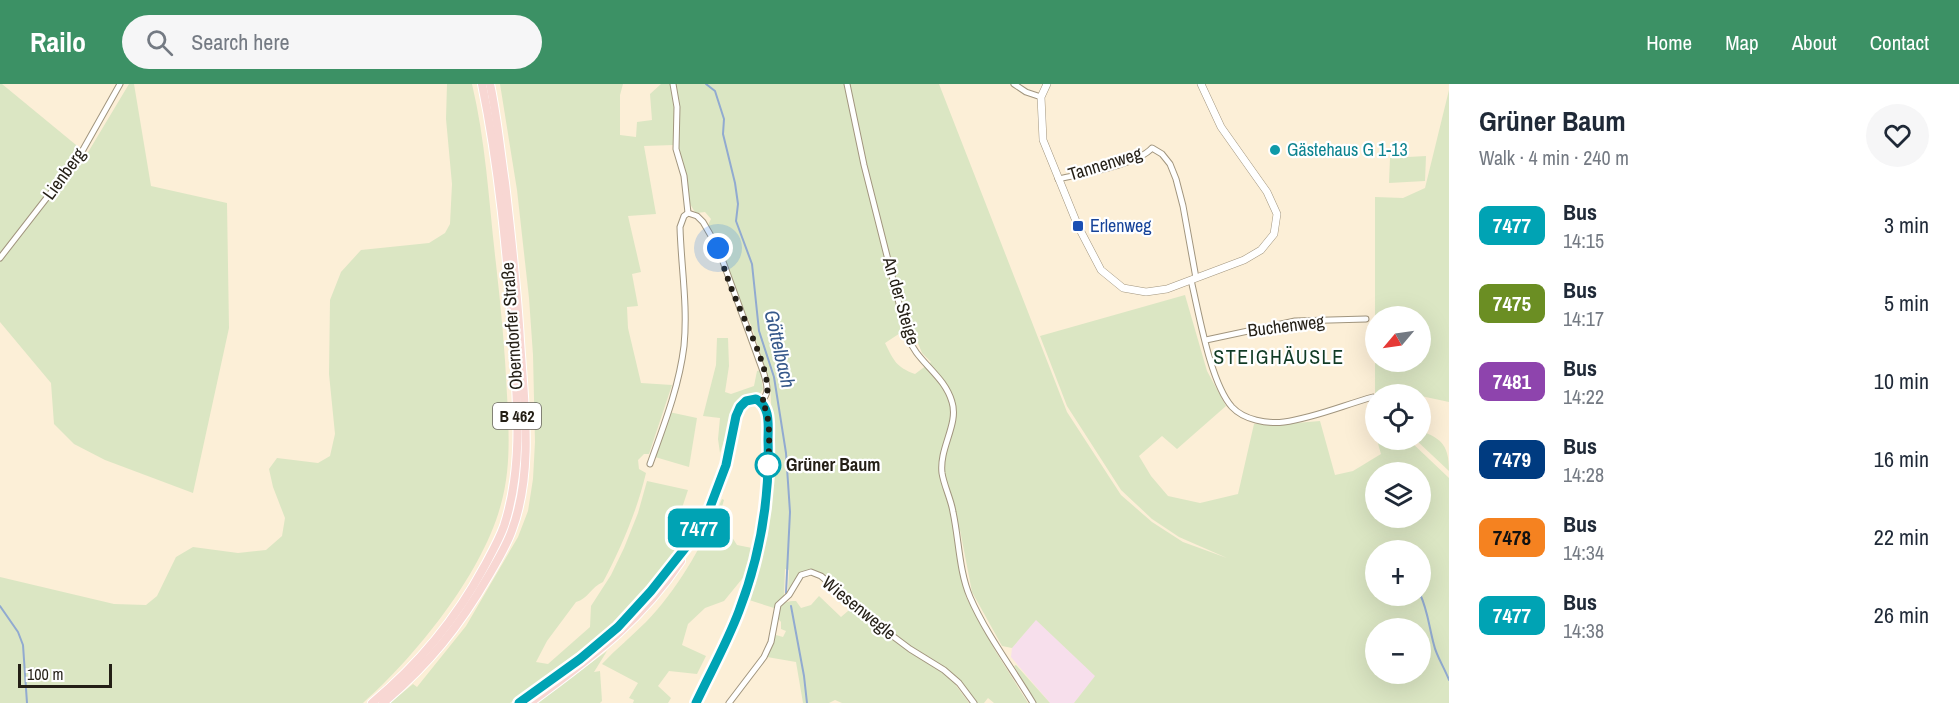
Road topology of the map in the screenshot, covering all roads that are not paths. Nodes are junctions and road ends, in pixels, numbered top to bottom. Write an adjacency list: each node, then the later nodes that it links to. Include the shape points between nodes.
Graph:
1 (120, 84): 12 (street, Lienberg, via 80,155)
2 (482, 84): 20 (main road, Oberndorfer Straße / B 462, via 492,133 510,300 518,438 516,474 503,528 472,589 414,665)
3 (490, 84): 21 (main road, Oberndorfer Straße / B 462, via 518,304 525,438 519,506 508,539 461,621 421,669)
4 (673, 84): 11 (street, via 676,149)
5 (848, 84): 27 (street, An der Steige, via 909,343 942,380 953,403 954,413 941,456 942,473 953,508 965,582 1000,651)
6 (1014, 84): 9 (street)
7 (1047, 84): 9 (street)
8 (1201, 84): 13 (street, via 1221,127 1267,192 1277,214 1274,234 1261,250)
9 (1041, 97): 10 (street, via 1042,140)
10 (1058, 179): 13 (street, via 1101,270 1123,288 1146,292); 13 (street, Tannenweg, via 1120,164 1152,148 1162,154 1176,178)
11 (688, 213): 17 (street, via 703,222 718,248 764,374 768,390); 18 (street, via 680,226 686,312 684,345 678,381)
12 (0, 258)
13 (1194, 279): 15 (street)
14 (1365, 319): 15 (street, Buchenweg, via 1295,321)
15 (1206, 340): 16 (street, via 1215,373 1231,406 1258,421 1298,419)
16 (1365, 399)
17 (761, 402): 19 (main road, via 749,399 740,407 726,465 709,510); 24 (main road, via 767,415 768,464 759,547 739,611)
18 (650, 464)
19 (690, 542): 22 (main road, via 618,627); 23 (main road, via 672,575 635,620)
20 (372, 703)
21 (383, 703)
22 (519, 703)
23 (530, 703)
24 (696, 703)
25 (729, 703): 26 (street, Wiesenwegle, via 764,657 778,605 801,575 811,572 830,582 910,649 944,670)
26 (974, 703)
27 (1033, 703)

